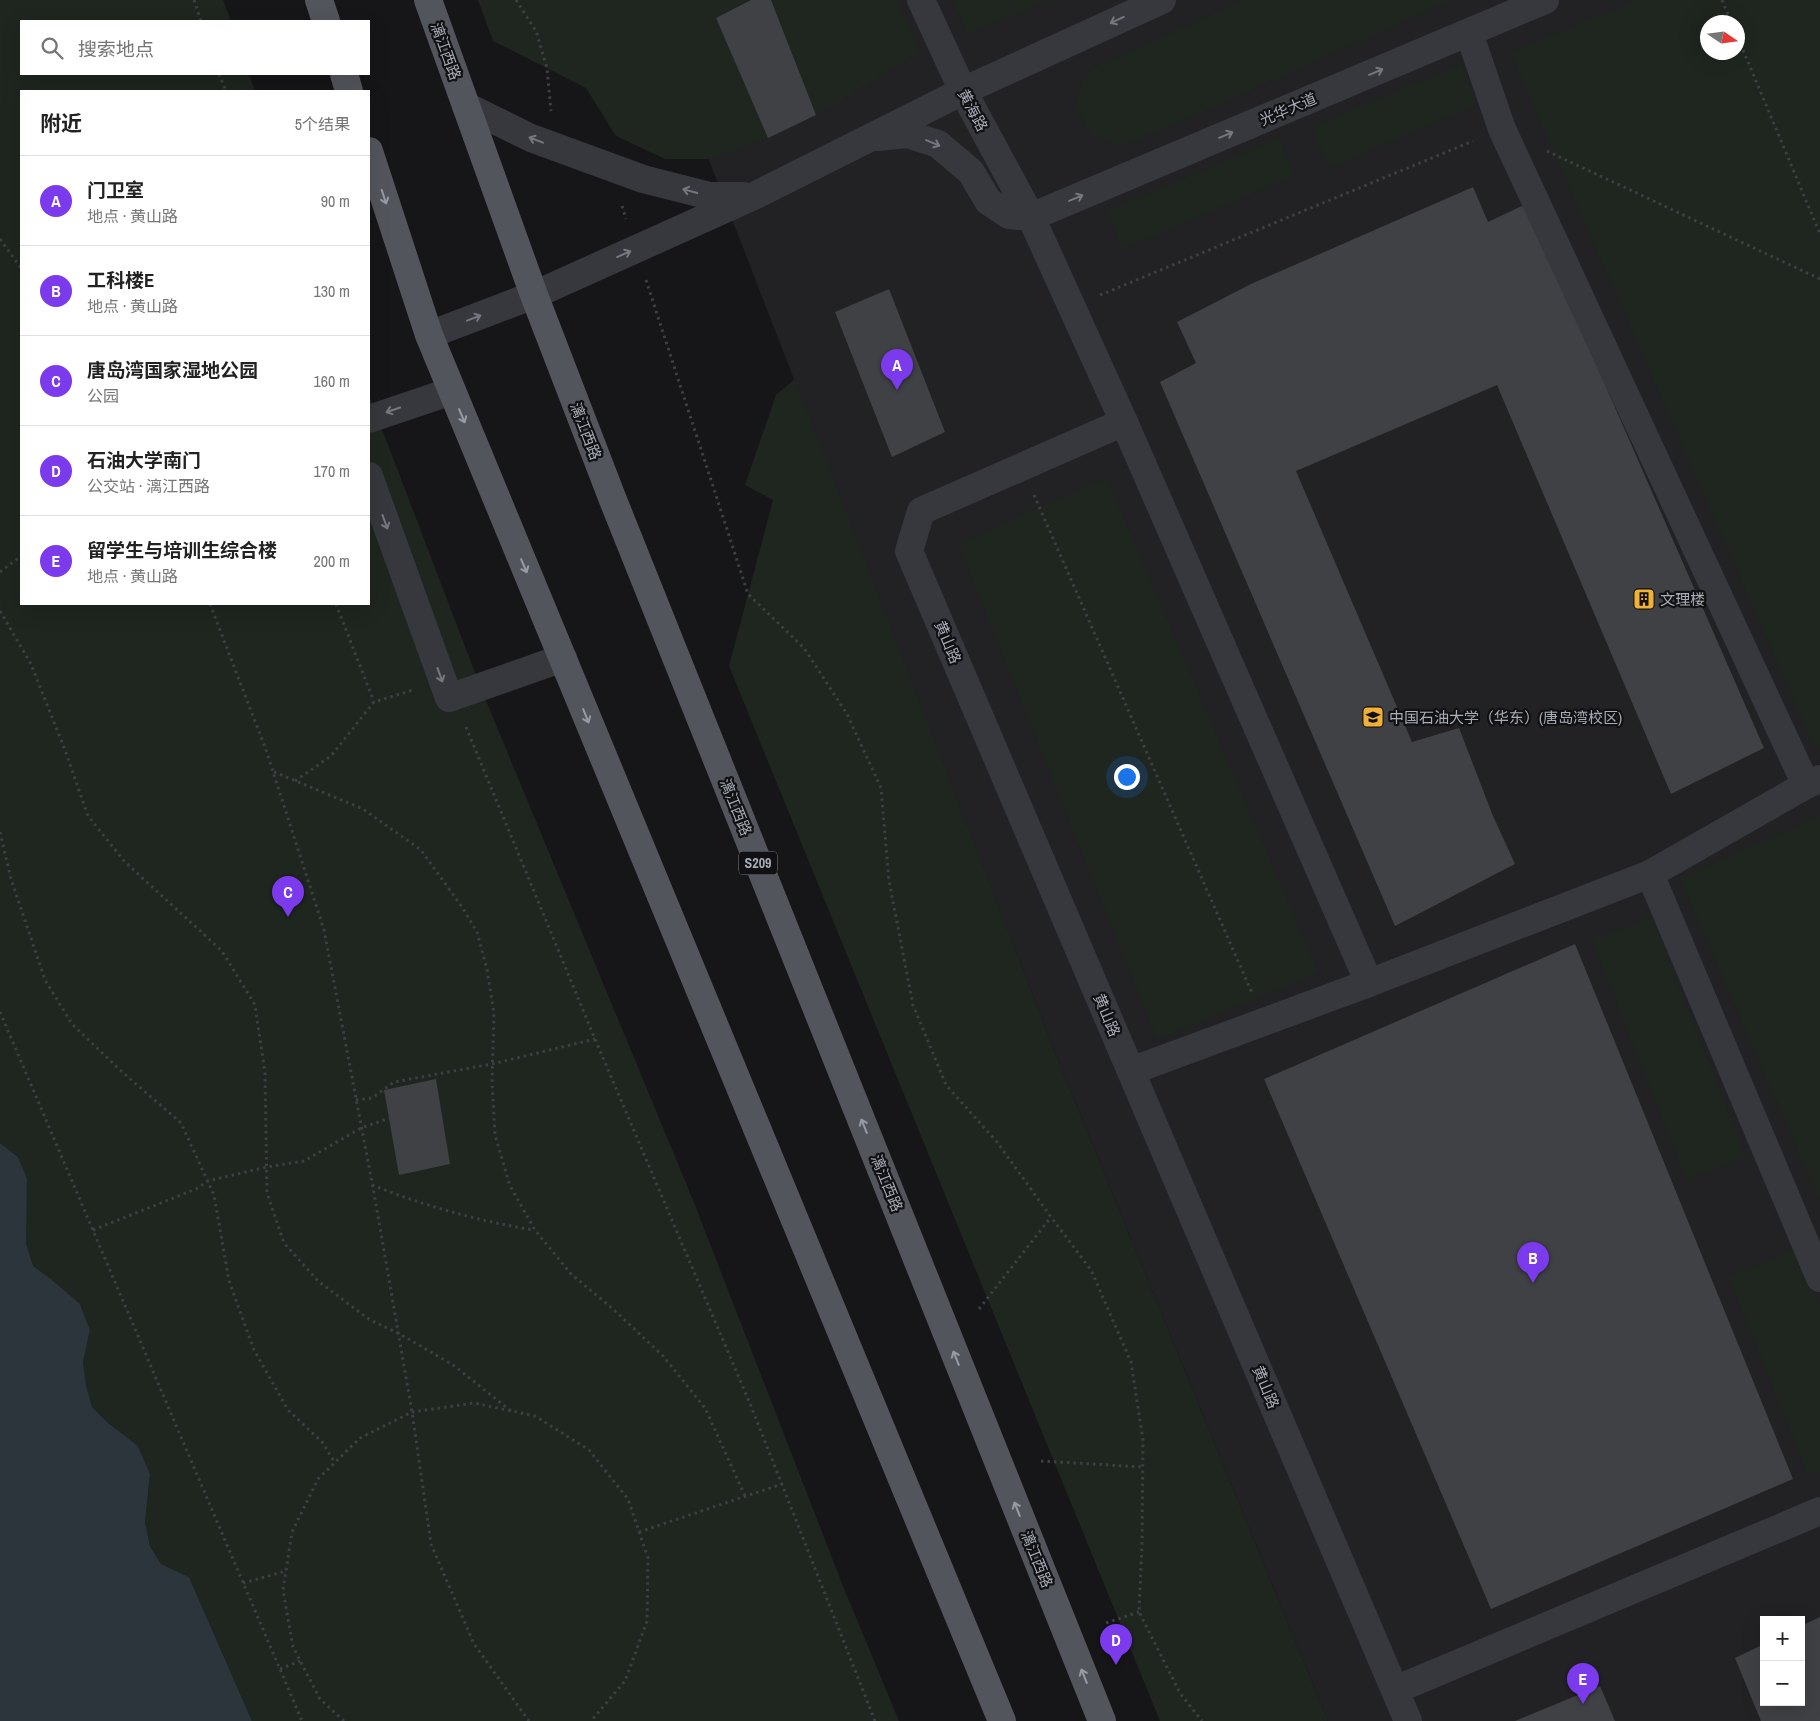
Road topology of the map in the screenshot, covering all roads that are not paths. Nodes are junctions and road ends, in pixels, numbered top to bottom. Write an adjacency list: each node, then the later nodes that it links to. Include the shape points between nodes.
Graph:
1 (319, 0): 6 (main road)
2 (428, 0): 11 (main road, 漓江西路 / S209)
3 (921, 0): 10 (street, 黄海路)
4 (1162, 0): 10 (street, one-way to 10)
5 (1545, 0): 7 (street, 光华大道)
6 (326, 20)
7 (1469, 33): 15 (street, 光华大道, one-way to 7); 23 (street, via 1502,129)
8 (344, 75): 9 (main road)
9 (350, 90)
10 (963, 91): 12 (street); 15 (street, 黄海路)
11 (466, 106): 14 (street, one-way to 11, via 710,196 643,179 531,138); 16 (main road, 漓江西路 / S209)
12 (868, 138): 14 (street); 15 (street, one-way to 15, via 907,134 938,144 971,172 988,201 1009,215)
13 (370, 154): 17 (main road, one-way to 17)
14 (756, 196): 16 (street, one-way to 14)
15 (1031, 216): 20 (street, 黄海路)
16 (534, 295): 17 (street, one-way to 16); 31 (main road, 漓江西路 / S209, one-way to 16)
17 (429, 335): 18 (main road)
18 (452, 391): 19 (street, one-way to 19); 22 (main road, one-way to 22)
19 (370, 419)
20 (1124, 422): 25 (street, 黄海路); 26 (street, 黄山路, via 921,511 909,551)
21 (370, 479): 22 (street, one-way to 22, via 446,690)
22 (563, 658): 30 (main road, one-way to 30)
23 (1813, 782): 24 (street)
24 (1650, 874): 25 (street); 27 (street)
25 (1369, 982): 26 (street)
26 (1131, 1071): 29 (street, 黄山路)
27 (1820, 1278)
28 (1820, 1511): 29 (street)
29 (1395, 1690): 32 (street, 黄山路)
30 (1002, 1721)
31 (1102, 1721)
32 (1408, 1721)

